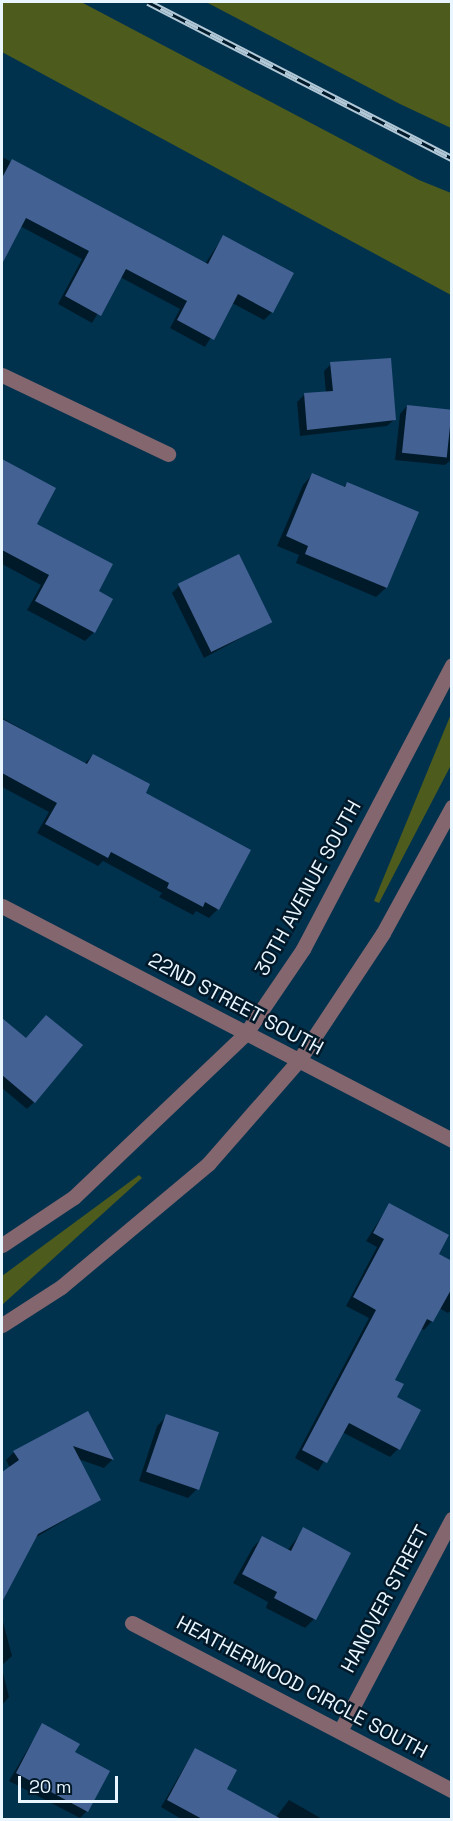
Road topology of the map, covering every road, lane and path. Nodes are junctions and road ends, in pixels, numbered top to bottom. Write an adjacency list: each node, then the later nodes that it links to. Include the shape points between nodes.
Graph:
1 (2, 375): 2 (street)
2 (168, 454)
3 (452, 665): 6 (street, 30TH AVENUE SOUTH, via 309,939)
4 (452, 807): 7 (street, via 383,933)
5 (2, 906): 6 (street, 22ND STREET SOUTH)
6 (246, 1033): 7 (street, 22ND STREET SOUTH); 9 (street, 30TH AVENUE SOUTH, via 74,1197)
7 (299, 1060): 8 (street, 22ND STREET SOUTH); 10 (street, via 208,1164 61,1287)
8 (452, 1140)
9 (2, 1245)
10 (2, 1325)
11 (452, 1519): 13 (street, HANOVER STREET)
12 (132, 1623): 13 (street, HEATHERWOOD CIRCLE SOUTH)
13 (340, 1731): 14 (street, HEATHERWOOD CIRCLE SOUTH)
14 (452, 1790)

